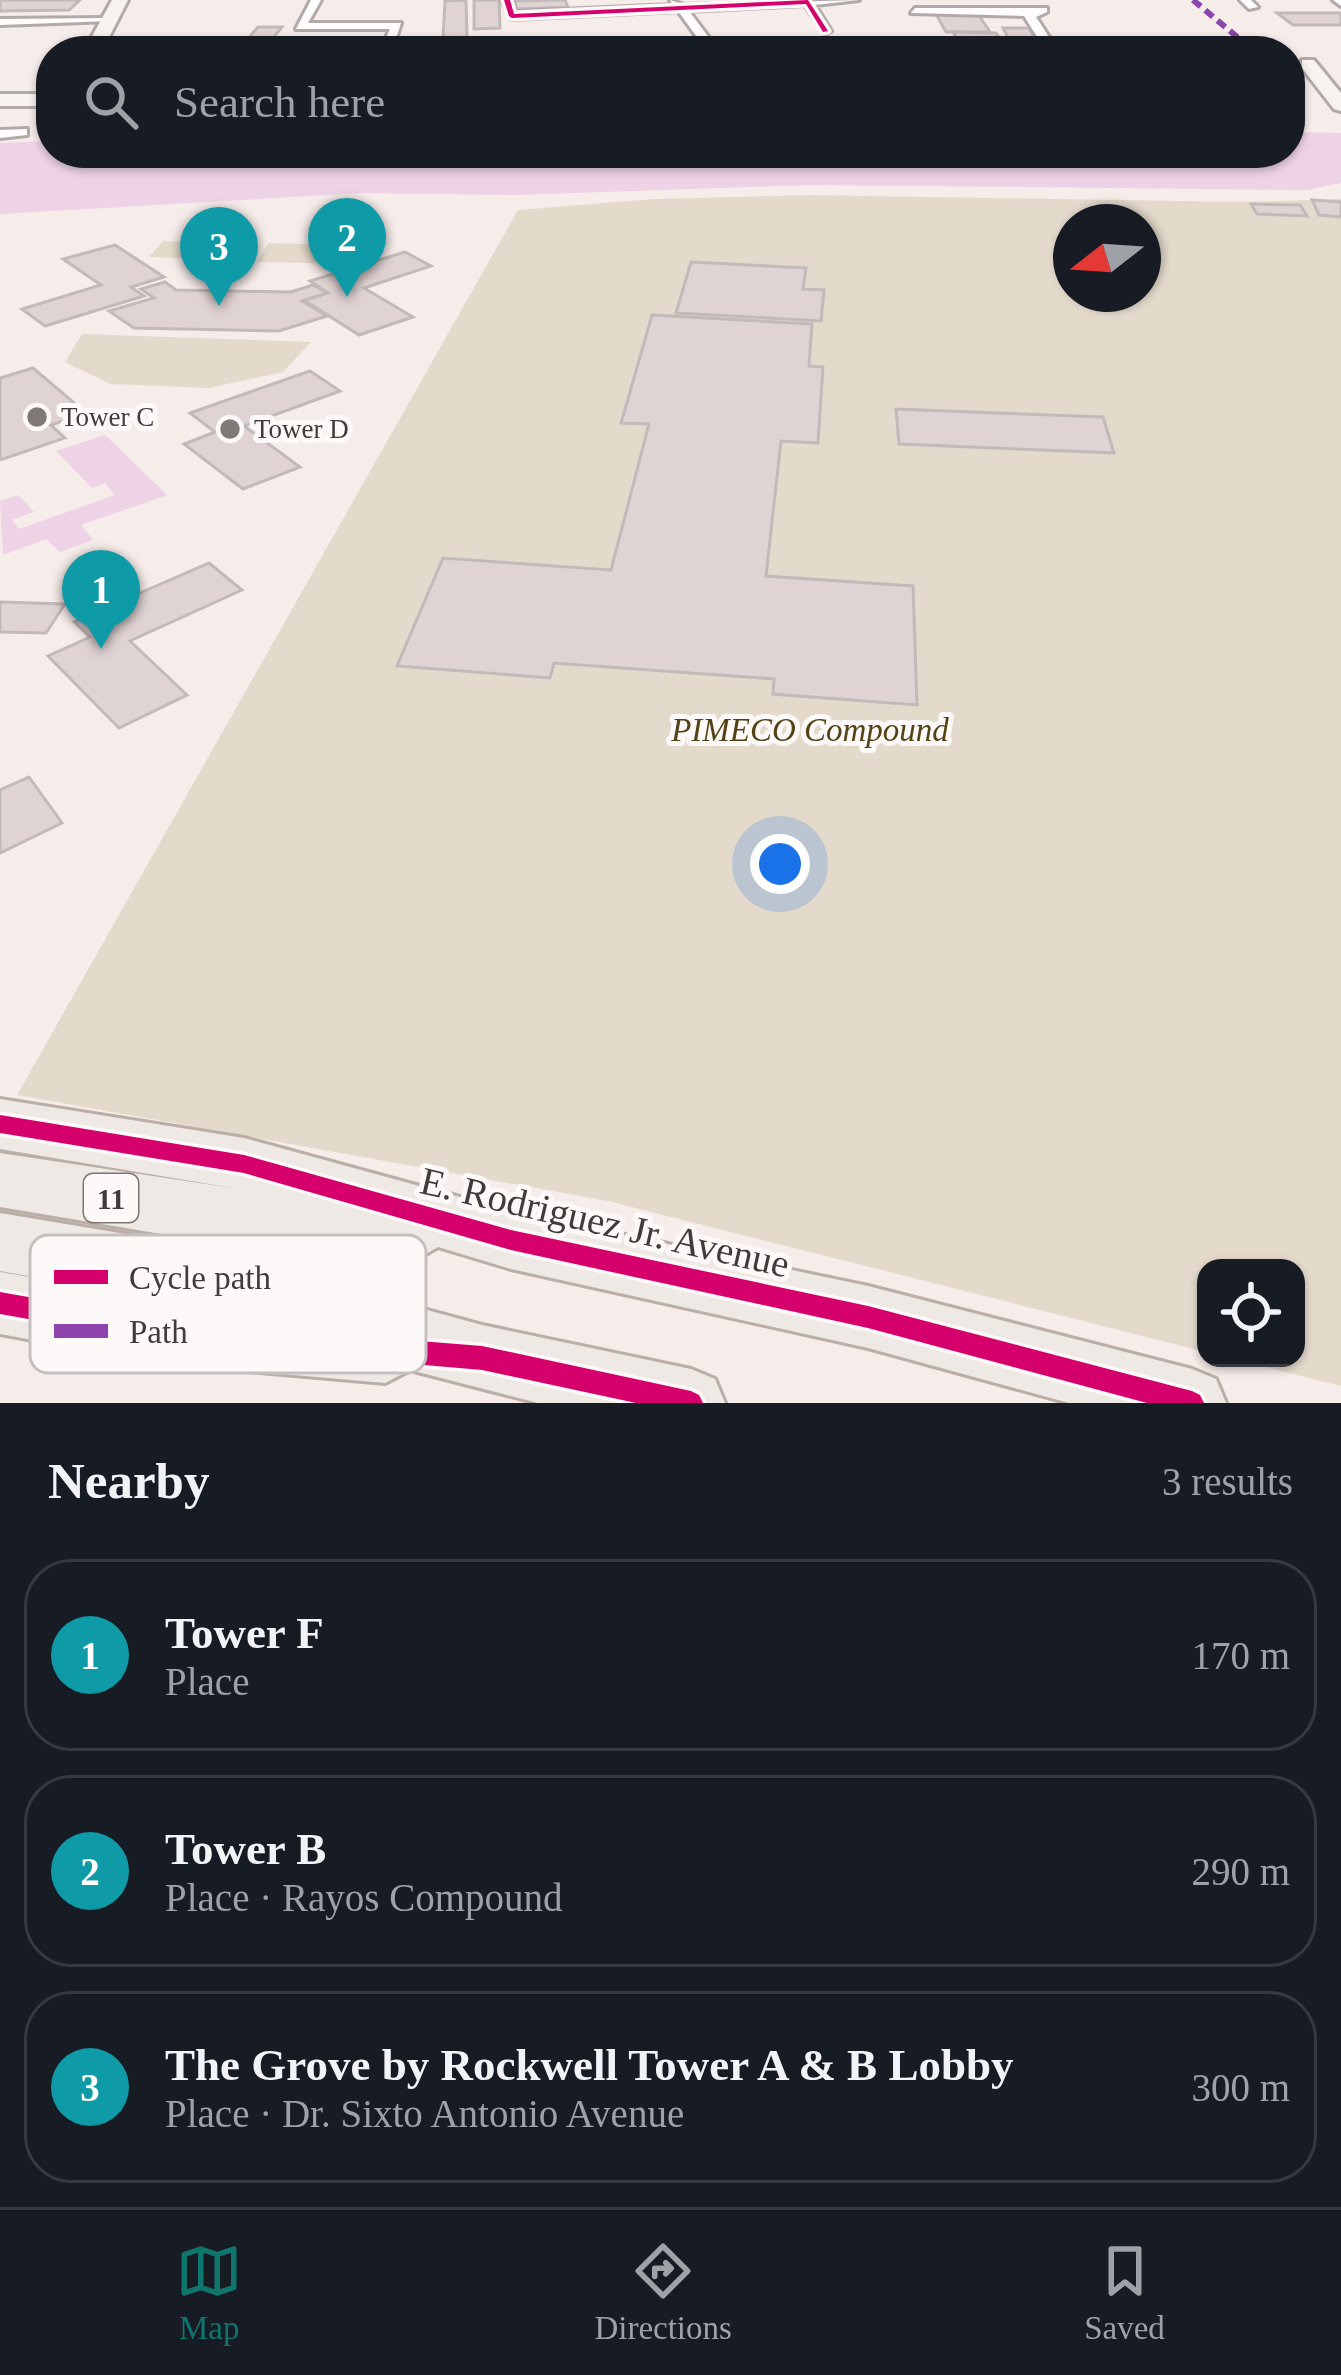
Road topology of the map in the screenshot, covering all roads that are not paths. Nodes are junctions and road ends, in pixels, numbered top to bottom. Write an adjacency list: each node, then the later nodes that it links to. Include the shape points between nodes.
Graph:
1 (120, 0): 2 (street); 14 (main road)
2 (138, 0)
3 (316, 0): 18 (street, via 300,26 397,25)
4 (507, 0): 10 (street, via 512,16)
5 (853, 0): 8 (street)
6 (974, 0): 13 (street)
7 (764, 2): 8 (street); 9 (street)
8 (808, 2): 16 (street)
9 (677, 4): 10 (street); 19 (street)
10 (584, 6)
11 (1038, 7): 13 (street); 20 (street, via 1030,16)
12 (915, 11): 13 (street)
13 (988, 13)
14 (105, 21): 15 (street); 17 (main road)
15 (0, 22)
16 (825, 31)
17 (99, 36)
18 (392, 36)
19 (703, 36)
20 (1043, 36)
21 (1305, 64): 22 (main road)
22 (1341, 64)
23 (1305, 70): 26 (main road)
24 (0, 100): 25 (main road)
25 (36, 100)
26 (1341, 105)
27 (22, 132): 28 (street)
28 (0, 134)
29 (0, 1124): 31 (main road, E. Rodriguez Jr. Avenue / 11, via 244,1164)
30 (0, 1180): 31 (main road, E. Rodriguez Jr. Avenue / 11, via 221,1216)
31 (511, 1240): 40 (main road, E. Rodriguez Jr. Avenue / 11, via 868,1316)
32 (0, 1242): 33 (main road, 11)
33 (30, 1247)
34 (0, 1303): 35 (main road, 11)
35 (30, 1308)
36 (426, 1342): 38 (main road, 11)
37 (426, 1353): 38 (main road, 11)
38 (482, 1358): 39 (main road, 11)
39 (691, 1403)
40 (1192, 1403)

